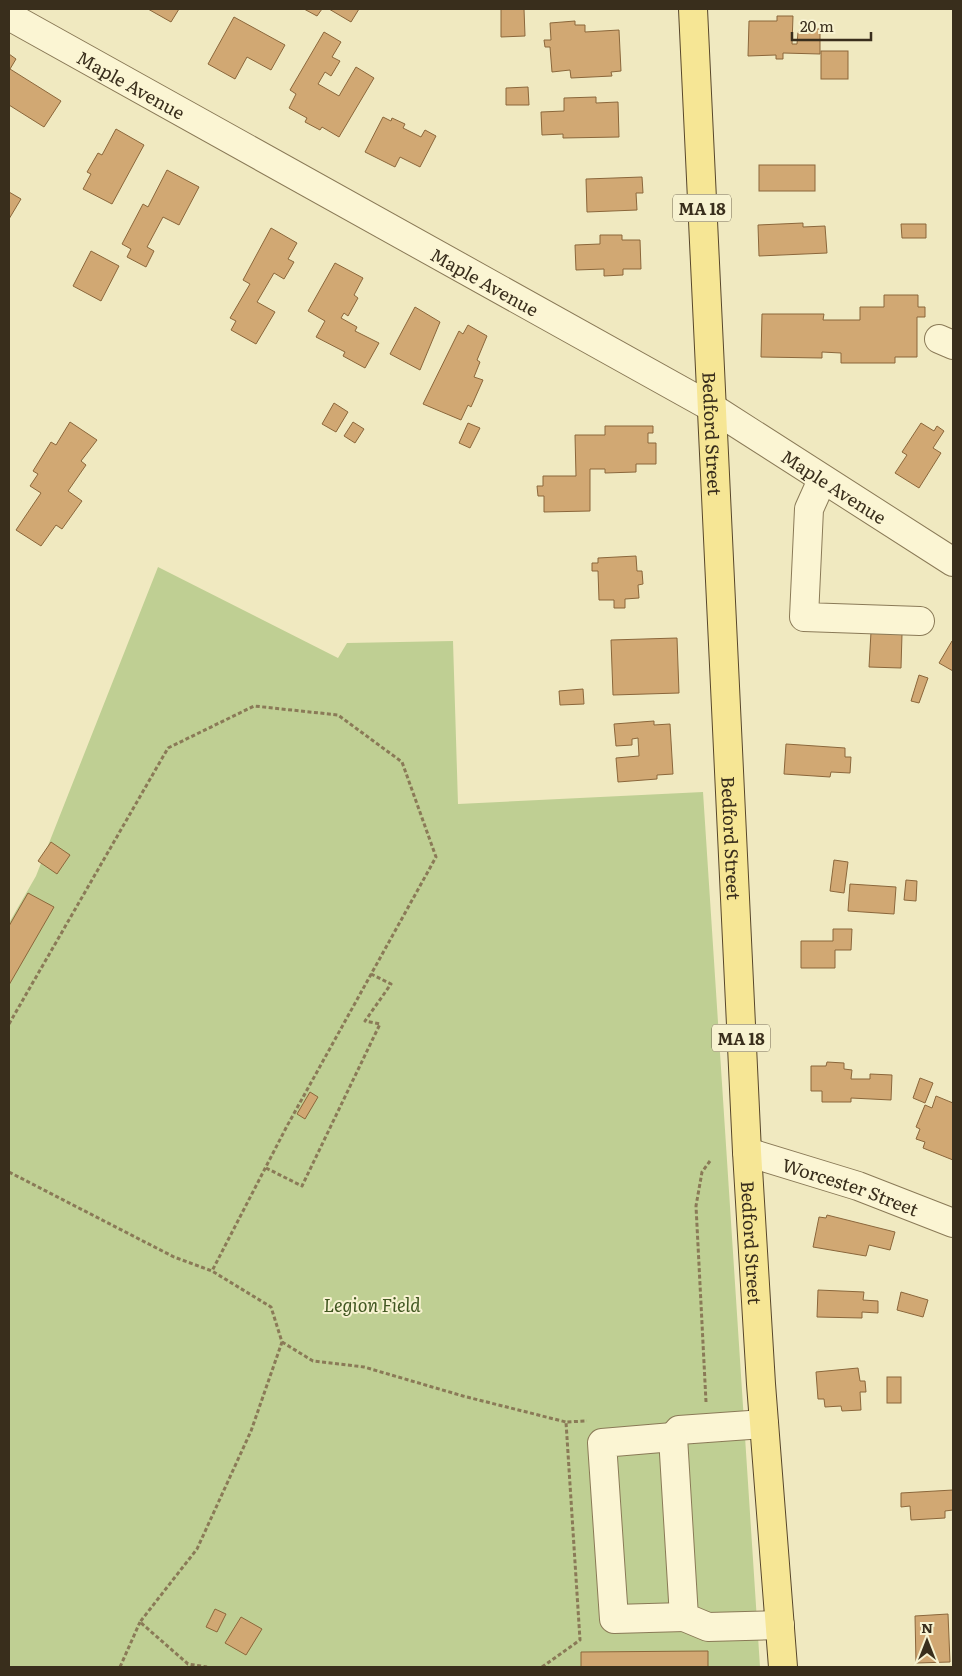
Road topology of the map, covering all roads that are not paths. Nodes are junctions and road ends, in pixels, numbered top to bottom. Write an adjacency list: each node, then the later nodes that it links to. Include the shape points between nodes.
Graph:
1 (693, 9): 3 (main road, Bedford Street / MA 18)
2 (9, 16): 3 (street, Maple Avenue)
3 (711, 407): 4 (street, Maple Avenue); 7 (main road, Bedford Street / MA 18)
4 (822, 480): 5 (street, Maple Avenue); 6 (street, via 809,509 804,618)
5 (952, 558)
6 (920, 620)
7 (747, 1152): 8 (street, Worcester Street, via 858,1186); 9 (main road, Bedford Street / MA 18)
8 (953, 1223)
9 (764, 1424): 10 (street, via 679,1430); 12 (main road, Bedford Street / MA 18)
10 (673, 1438): 11 (street); 11 (street, via 602,1443 614,1619)
11 (684, 1617): 12 (street, via 708,1627)
12 (780, 1625): 13 (main road, Bedford Street / MA 18)
13 (783, 1667)

